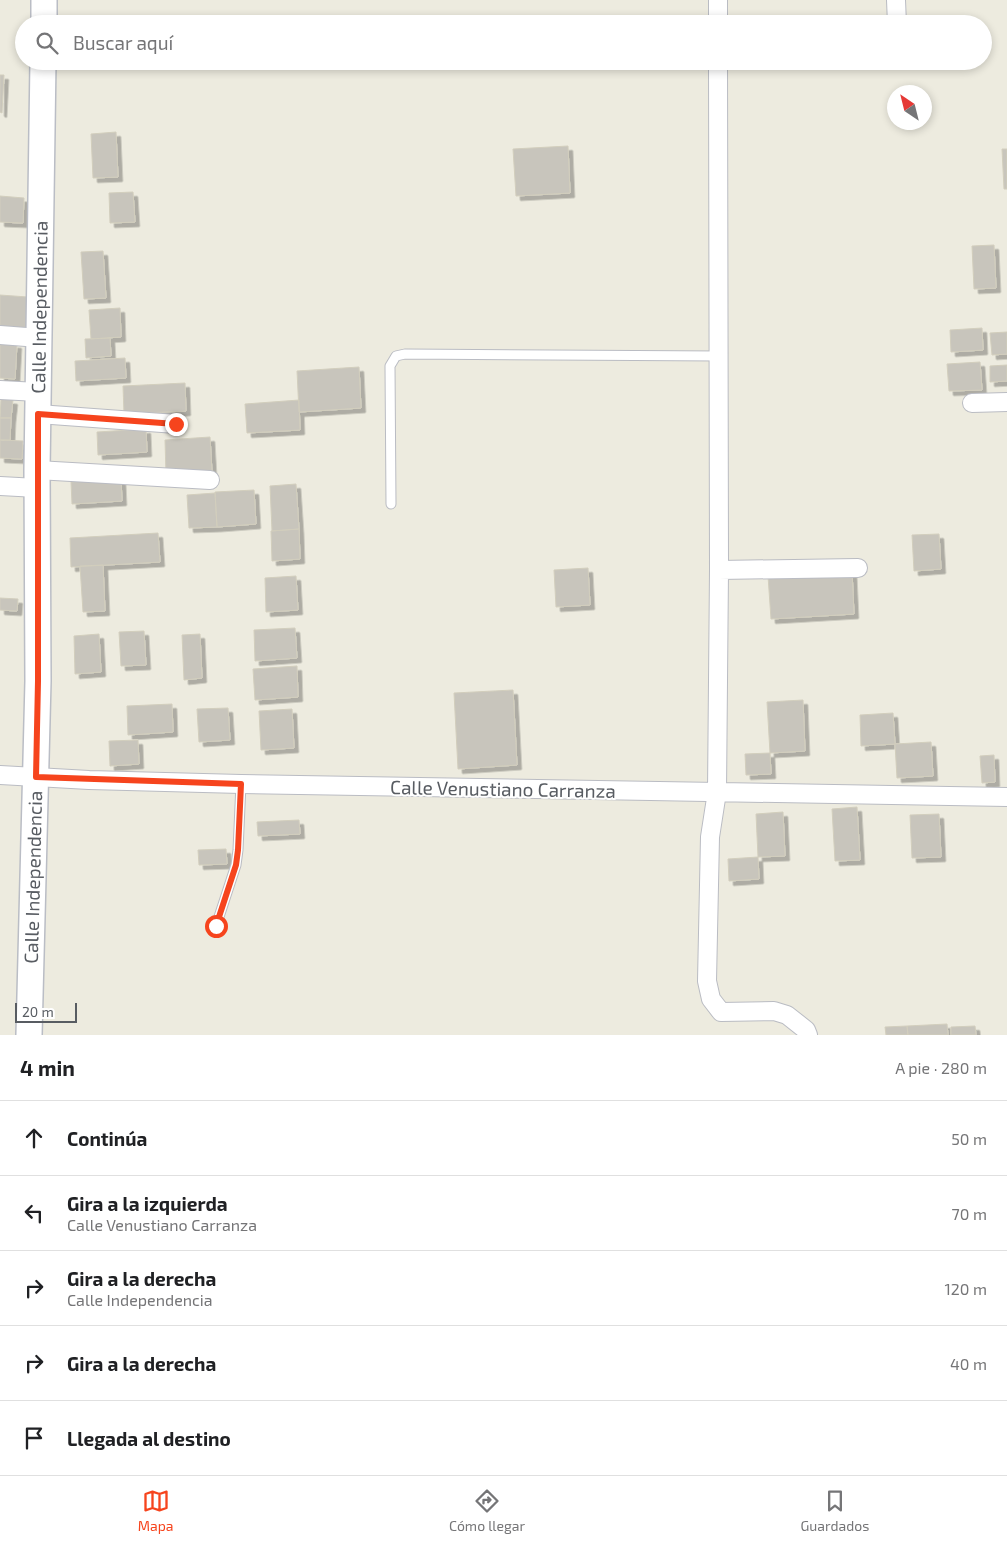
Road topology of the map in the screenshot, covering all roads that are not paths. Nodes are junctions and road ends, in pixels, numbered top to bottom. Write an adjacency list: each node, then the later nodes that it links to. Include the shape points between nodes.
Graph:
1 (44, 0): 4 (street)
2 (718, 0): 5 (street)
3 (896, 0): 6 (street)
4 (44, 15)
5 (718, 15)
6 (897, 15)
7 (43, 70): 10 (street, Calle Independencia)
8 (718, 70): 11 (street)
9 (0, 335): 10 (street)
10 (39, 338): 14 (street, Calle Independencia)
11 (719, 356): 20 (lane, via 396,356 390,366); 22 (street)
12 (0, 390): 14 (street)
13 (1007, 402): 15 (street)
14 (38, 403): 16 (street); 17 (street, Calle Independencia)
15 (972, 403)
16 (176, 424)
17 (37, 479): 18 (street); 19 (street); 24 (street, Calle Independencia)
18 (210, 480)
19 (0, 486)
20 (391, 504)
21 (858, 568): 22 (street)
22 (719, 570): 26 (street)
23 (0, 775): 24 (street, Calle Venustiano Carranza)
24 (36, 777): 25 (street, Calle Venustiano Carranza); 29 (street, Calle Independencia)
25 (241, 784): 26 (street, Calle Venustiano Carranza); 28 (lane, via 236,865)
26 (717, 792): 27 (street, Calle Venustiano Carranza); 30 (street, via 710,837 707,980 711,1000 721,1012 774,1011 787,1015)
27 (1007, 796)
28 (216, 926)
29 (29, 1035)
30 (808, 1035)

